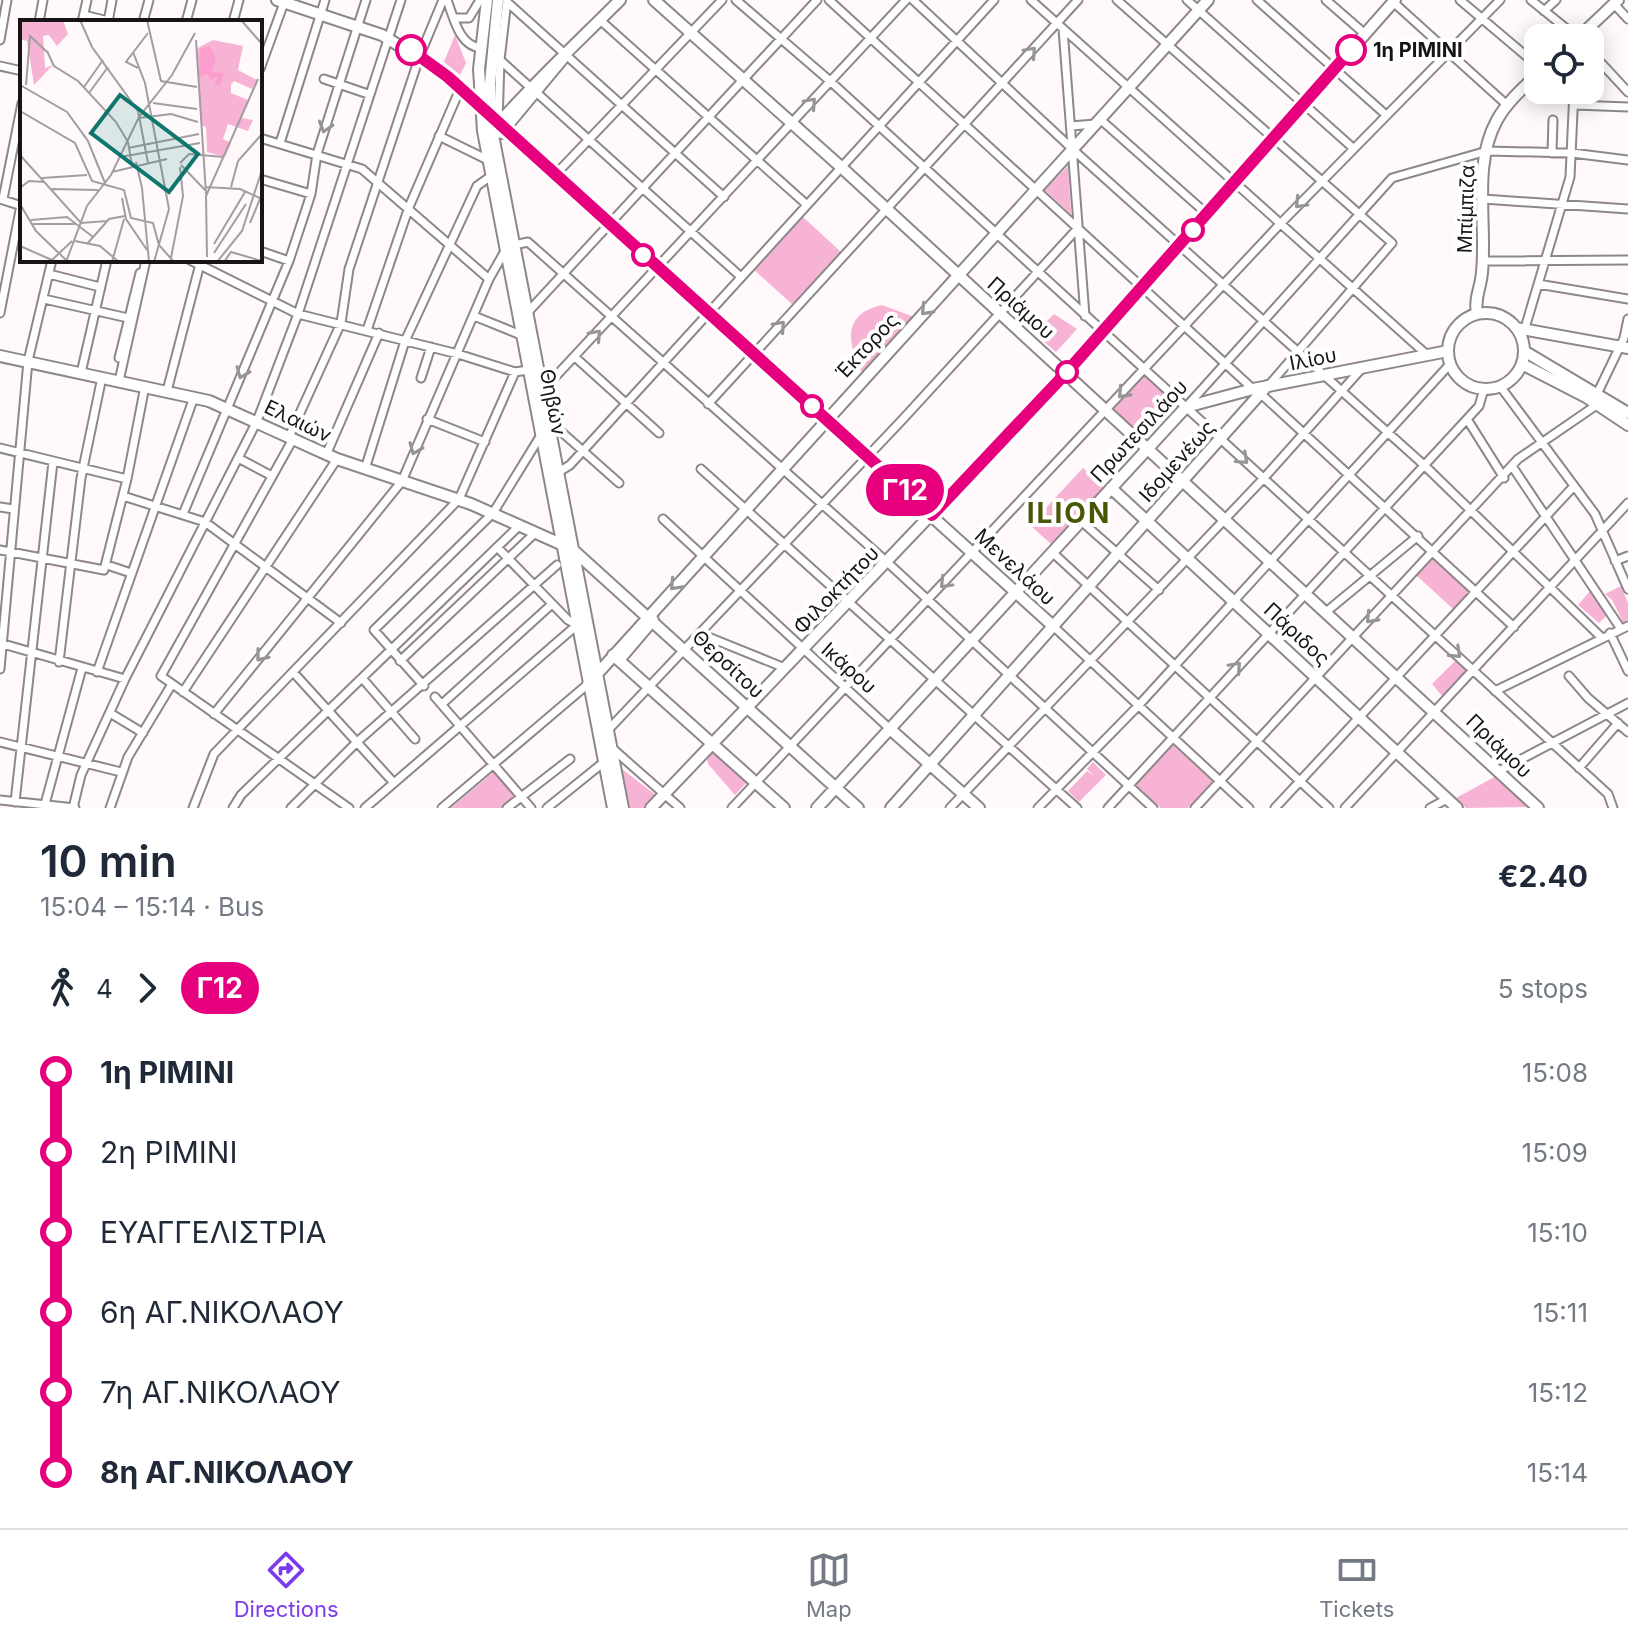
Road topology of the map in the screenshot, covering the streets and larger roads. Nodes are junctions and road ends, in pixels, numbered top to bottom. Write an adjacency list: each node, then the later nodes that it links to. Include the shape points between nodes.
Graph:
1 (7, 0): 60 (street)
2 (43, 0): 44 (street)
3 (87, 0): 42 (street)
4 (112, 0): 45 (street)
5 (149, 0): 46 (street)
6 (192, 0): 47 (street)
7 (239, 0): 48 (street)
8 (325, 0): 40 (street)
9 (366, 0): 54 (street)
10 (401, 0): 57 (street)
11 (445, 0): 41 (street); 65 (street)
12 (480, 0): 41 (street, via 469,18)
13 (487, 0): 63 (street)
14 (620, 0): 49 (street)
15 (654, 0): 55 (street, Πριάμου)
16 (722, 0): 55 (street)
17 (736, 0): 58 (street)
18 (817, 0): 58 (street)
19 (829, 0): 59 (street)
20 (906, 0): 59 (street)
21 (913, 0): 61 (street)
22 (994, 0): 61 (street)
23 (1031, 0): 53 (street)
24 (1078, 0): 53 (street)
25 (1117, 0): 62 (street)
26 (1187, 0): 38 (street)
27 (1208, 0): 38 (street, Έκτορος)
28 (1257, 0): 74 (street)
29 (1326, 0): 56 (street)
30 (1460, 0): 50 (street)
31 (1500, 0): 50 (street)
32 (1531, 0): 39 (street)
33 (1556, 0): 39 (street)
34 (282, 1): 40 (street, Μενελάου); 69 (street)
35 (504, 1): 66 (street); 68 (street); 103 (street, Θηβών, via 490,84)
36 (1393, 1): 56 (street, Φιλοκτήτου); 64 (street)
37 (1617, 1): 43 (street); 52 (street)
38 (1199, 10): 62 (street, Έκτορος); 88 (street)
39 (1544, 11): 51 (street)
40 (320, 14): 54 (street, Μενελάου); 108 (street)
41 (454, 18): 63 (street, via 467,43)
42 (83, 19)
43 (1628, 19)
44 (39, 20)
45 (108, 20)
46 (144, 20)
47 (187, 20)
48 (234, 20)
49 (600, 20): 66 (street); 73 (street)
50 (1481, 20): 64 (street); 67 (street)
51 (1560, 24)
52 (1593, 24)
53 (1060, 26): 81 (street, one-way to 53); 82 (street); 102 (street)
54 (357, 27): 57 (street, Μενελάου); 80 (street)
55 (691, 33): 73 (street); 77 (street, Πριάμου)
56 (1365, 34): 74 (street, Φιλοκτήτου)
57 (387, 38): 65 (street, Μενελάου); 87 (street)
58 (781, 38): 77 (street); 78 (street)
59 (871, 38): 78 (street); 79 (street)
60 (0, 40)
61 (957, 40): 79 (street); 81 (street)
62 (1168, 45): 82 (street, Έκτορος); 107 (street)
63 (481, 48): 72 (street)
64 (1446, 53): 89 (street); 95 (street)
65 (420, 55): 84 (street, Μενελάου); 126 (street)
66 (566, 55): 85 (street, via 553,63); 91 (street)
67 (1524, 55)
68 (500, 60): 85 (street); 103 (street)
69 (262, 63)
70 (0, 66): 75 (street)
71 (1604, 66): 86 (street)
72 (479, 69): 84 (street, via 471,86); 93 (street)
73 (656, 69): 91 (street); 96 (street)
74 (1335, 69): 88 (street, Φιλοκτήτου); 95 (street)
75 (20, 71)
76 (324, 79): 80 (street)
77 (743, 79): 96 (street); 99 (street, Πριάμου)
78 (830, 81): 99 (street, one-way to 78); 101 (street)
79 (920, 82): 100 (street); 101 (street)
80 (339, 83): 87 (street); 115 (street, one-way to 115)
81 (1004, 83): 100 (street); 110 (street)
82 (1130, 88): 98 (street, Έκτορος); 127 (street)
83 (1524, 88): 89 (street, Μπίμπιζα)
84 (460, 89): 93 (street, Μενελάου); 104 (street)
85 (534, 90): 103 (street); 106 (street)
86 (1628, 92)
87 (368, 94): 119 (street)
88 (1305, 104): 107 (street, Φιλοκτήτου); 109 (street)
89 (1507, 105): 111 (street, Μπίμπιζα)
90 (1575, 105): 92 (street); 114 (street)
91 (622, 106): 106 (street); 112 (street)
92 (1628, 107)
93 (480, 109): 103 (street, Μενελάου)
94 (20, 112): 132 (street)
95 (1385, 114): 109 (street)
96 (708, 116): 112 (street); 118 (street)
97 (1553, 120): 113 (street)
98 (1099, 122): 102 (street); 110 (street, Έκτορος); 140 (street)
99 (793, 123): 118 (street); 120 (street, Πριάμου)
100 (966, 124): 121 (street); 129 (street)
101 (879, 126): 120 (street); 121 (street)
102 (1071, 126): 110 (street)
103 (494, 129): 116 (street, Θηβών); 122 (street, Μενελάου); 149 (street, Θηβών)
104 (439, 136): 116 (street); 136 (street)
105 (262, 138): 108 (street)
106 (589, 139): 122 (street); 128 (street)
107 (1274, 139): 125 (street); 127 (street, Φιλοκτήτου)
108 (280, 143): 115 (street)
109 (1353, 148): 125 (street)
110 (1074, 150): 129 (street, Έκτορος); 144 (street); 148 (street)
111 (1487, 151): 113 (street); 133 (street, Μπίμπιζα); 139 (street, Πρωτεσιλάου, via 1387,182)
112 (675, 153): 128 (street); 131 (street)
113 (1552, 153): 114 (street)
114 (1572, 153): 117 (street); 135 (street)
115 (317, 154): 119 (street); 130 (street)
116 (488, 160): 123 (street, Θηβών)
117 (1628, 160)
118 (758, 161): 131 (street); 134 (street)
119 (347, 163): 126 (street); 180 (street)
120 (841, 167): 134 (street); 138 (street, Πριάμου)
121 (925, 168): 138 (street); 146 (street)
122 (555, 175): 143 (street, Μενελάου)
123 (491, 176): 147 (street, via 477,186); 149 (street, Θηβών)
124 (262, 180): 130 (street)
125 (1322, 181): 139 (street); 142 (street, one-way to 142)
126 (378, 182): 136 (street); 189 (street, via 349,269)
127 (1235, 183): 140 (street, Φιλοκτήτου); 142 (street)
128 (643, 188): 143 (street); 145 (street)
129 (1037, 190): 144 (street); 146 (street, Έκτορος)
130 (311, 194): 154 (street)
131 (724, 197): 145 (street)
132 (1, 199)
133 (1483, 199): 135 (street); 155 (street, Μπίμπιζα)
134 (806, 204): 166 (street)
135 (1561, 205): 137 (street); 152 (street)
136 (409, 207): 147 (street); 192 (street)
137 (1628, 209)
138 (887, 210): 165 (street, Πριάμου); 204 (street, one-way to 138)
139 (1358, 213): 151 (street, Πρωτεσιλάου); 172 (street, Ιδομενέως, via 1392,243)
140 (1207, 214): 148 (street, Φιλοκτήτου)
141 (20, 215): 177 (street)
142 (1281, 223): 151 (street); 169 (street)
143 (609, 224): 161 (street, Μενελάου); 164 (street)
144 (1078, 228): 162 (street); 170 (street); 184 (street)
145 (692, 232): 161 (street); 166 (street)
146 (996, 234): 162 (street); 165 (street, Έκτορος)
147 (450, 244): 167 (street); 197 (street)
148 (1179, 245): 169 (street); 170 (street, Φιλοκτήτου)
149 (510, 248): 164 (street, via 528,242); 167 (street); 178 (street, Θηβών); 195 (street, Θηβών)
150 (262, 252): 154 (street)
151 (1320, 258): 172 (street); 188 (street, Πρωτεσιλάου)
152 (1546, 258): 153 (street); 155 (street); 168 (street)
153 (1628, 260)
154 (289, 261): 175 (street)
155 (1482, 261): 182 (street, Μπίμπιζα)
156 (52, 262): 163 (street)
157 (106, 262): 171 (street)
158 (144, 262): 186 (street)
159 (145, 262): 222 (street)
160 (200, 263): 175 (street); 227 (street)
161 (658, 268): 179 (street, Μενελάου); 185 (street)
162 (1039, 273): 181 (street); 184 (street)
163 (49, 274): 171 (street); 173 (street)
164 (564, 274): 178 (street); 185 (street)
165 (958, 275): 181 (street, Πριάμου); 240 (street, Έκτορος, one-way to 240)
166 (740, 276): 179 (street)
167 (489, 279): 183 (street)
168 (1538, 284): 174 (street); 191 (street)
169 (1223, 285): 188 (street); 190 (street)
170 (1143, 286): 190 (street); 193 (street, Φιλοκτήτου)
171 (100, 287): 176 (street)
172 (1353, 288): 200 (street, Ιδομενέως); 205 (street)
173 (44, 299): 176 (street); 208 (street)
174 (1628, 299)
175 (270, 301): 180 (street); 236 (street, one-way to 236)
176 (93, 311): 186 (street); 217 (street)
177 (0, 313)
178 (527, 313): 228 (street, Θηβών)
179 (708, 313): 204 (street, Μενελάου); 209 (street)
180 (298, 314): 189 (street); 242 (street)
181 (1001, 314): 218 (street, Πριάμου); 257 (street)
182 (1477, 314): 191 (street, via 1498,316); 201 (street, via 1458,327)
183 (474, 316): 195 (street); 203 (street)
184 (1085, 316): 193 (street)
185 (613, 317): 207 (street, one-way to 185); 209 (street)
186 (128, 318): 222 (street)
187 (1628, 319): 199 (street)
188 (1263, 320): 200 (street); 211 (street, Πρωτεσιλάου)
189 (341, 323): 192 (street); 249 (street)
190 (1185, 326): 211 (street); 215 (street)
191 (1521, 328): 196 (street); 202 (street)
192 (367, 330): 194 (street)
193 (1102, 331): 215 (street); 218 (street, Φιλοκτήτου)
194 (379, 333): 197 (street); 258 (street)
195 (521, 335): 214 (street, Θηβών)
196 (1553, 335): 199 (street); 202 (street, via 1538,338)
197 (405, 341): 198 (street); 265 (street)
198 (431, 347): 203 (street); 221 (street)
199 (1624, 347): 230 (street)
200 (1298, 351): 219 (street); 226 (street, Ιδομενέως)
201 (1448, 351): 205 (street, Ιλίου); 210 (street)
202 (1524, 351): 212 (street); 230 (street)
203 (458, 354): 216 (street); 239 (street)
204 (754, 354): 233 (street); 240 (street, Μενελάου)
205 (1426, 354): 213 (street, Ιλίου)
206 (0, 356): 208 (street, Ελαιών)
207 (576, 358): 228 (street); 232 (street)
208 (28, 361): 217 (street, Ελαιών); 256 (street)
209 (663, 363): 232 (street); 233 (street)
210 (1451, 363): 225 (street, via 1466,383); 246 (street)
211 (1226, 364): 226 (street); 235 (street, Πρωτεσιλάου)
212 (1522, 364): 224 (street); 234 (street)
213 (1363, 367): 219 (street, Ιλίου); 229 (street)
214 (528, 370): 216 (street); 248 (street, Θηβών)
215 (1144, 370): 235 (street); 237 (street, one-way to 237)
216 (515, 372): 251 (street)
217 (81, 373): 220 (street, Ελαιών)
218 (1066, 373): 237 (street, Πριάμου); 292 (street, Φιλοκτήτου)
219 (1323, 375): 226 (street, Ιλίου); 229 (street)
220 (102, 377): 222 (street, Ελαιών); 264 (street)
221 (421, 378)
222 (117, 380): 223 (street, Ελαιών)
223 (145, 386): 227 (street, Ελαιών); 272 (street)
224 (1500, 386): 225 (street); 252 (street)
225 (1484, 389): 241 (street, via 1479,406)
226 (1260, 390): 235 (street, Ιλίου); 245 (street); 250 (street, Ιδομενέως)
227 (167, 391): 231 (street, Ελαιών)
228 (542, 391): 243 (street, Θηβών)
229 (1343, 392): 245 (street); 246 (street)
230 (1598, 392): 238 (street)
231 (194, 397): 236 (street, Ελαιών); 282 (street)
232 (626, 403): 247 (street); 255 (street)
233 (708, 404): 263 (street)
234 (1598, 404): 244 (street); 252 (street)
235 (1186, 407): 250 (street); 254 (street, Πρωτεσιλάου)
236 (228, 408): 242 (street, Ελαιών); 291 (street)
237 (1106, 411): 254 (street, Πριάμου); 313 (street)
238 (1628, 413)
239 (427, 419): 251 (street); 273 (street, one-way to 273)
240 (826, 419): 257 (street, Μενελάου); 263 (street, Έκτορος)
241 (1467, 419): 261 (street); 271 (street)
242 (257, 421): 249 (street, Ελαιών); 259 (street)
243 (548, 425): 255 (street); 267 (street, Θηβών)
244 (1628, 425)
245 (1305, 432): 268 (street); 270 (street)
246 (1387, 432): 261 (street); 268 (street)
247 (659, 433)
248 (541, 435): 287 (street, Θηβών); 289 (street)
249 (291, 438): 258 (street, Ελαιών); 269 (street)
250 (1220, 439): 270 (street, one-way to 270); 274 (street, Ιδομενέως)
251 (485, 442): 279 (street)
252 (1542, 443): 262 (street); 276 (street)
253 (0, 448): 256 (street)
254 (1147, 448): 274 (street, Πριάμου); 277 (street, Πρωτεσιλάου)
255 (582, 451): 267 (street); 275 (street)
256 (18, 452): 260 (street); 286 (street)
257 (868, 456): 281 (street); 292 (street, Μενελάου)
258 (332, 457): 265 (street, Ελαιών); 326 (street)
259 (238, 458): 269 (street); 297 (street)
260 (53, 462): 264 (street); 318 (street)
261 (1424, 465): 283 (street); 288 (street)
262 (1512, 466): 271 (street); 290 (street)
263 (782, 468): 281 (street); 285 (street, Έκτορος)
264 (83, 469): 272 (street); 324 (street)
265 (365, 469): 273 (street, Ελαιών)
266 (701, 469): 285 (street)
267 (557, 473): 306 (street, Θηβών)
268 (1349, 473): 283 (street); 294 (street)
269 (272, 476): 303 (street)
270 (1264, 478): 293 (street); 294 (street)
271 (1504, 478): 288 (street)
272 (127, 479): 278 (street)
273 (402, 481): 279 (street, Ελαιών); 342 (street)
274 (1183, 481): 293 (street, Πριάμου); 298 (street, Ιδομενέως)
275 (619, 483)
276 (1574, 486): 290 (street); 300 (street)
277 (1111, 488): 296 (street, Πρωτεσιλάου); 298 (street, Πάριδος)
278 (123, 496): 282 (street); 328 (street)
279 (459, 499): 289 (street, Ελαιών); 351 (street)
280 (1628, 503): 300 (street)
281 (822, 504): 304 (street); 323 (street)
282 (154, 506): 291 (street); 329 (street)
283 (1385, 506): 302 (street); 309 (street)
284 (0, 507): 286 (street)
285 (746, 508): 304 (street); 315 (street, Έκτορος)
286 (13, 509): 312 (street)
287 (555, 510): 301 (street, via 548,529); 306 (street, Θηβών)
288 (1472, 510): 307 (street); 310 (street)
289 (493, 513): 299 (street, Ελαιών); 366 (street, via 374,630)
290 (1545, 513): 307 (street); 321 (street)
291 (183, 514): 297 (street)
292 (932, 515): 313 (street, Μενελάου); 323 (street, Φιλοκτήτου)
293 (1225, 518): 319 (street); 320 (street, Πριάμου)
294 (1306, 518): 309 (street); 320 (street)
295 (663, 519): 315 (street, Ικάρου)
296 (1081, 521): 311 (street, Πρωτεσιλάου); 314 (street)
297 (205, 522): 303 (street); 387 (street)
298 (1147, 522): 314 (street, Ιδομενέως); 319 (street, Πάριδος)
299 (518, 527): 301 (street, Ελαιών); 305 (street)
300 (1602, 528): 321 (street); 322 (street)
301 (534, 534): 306 (street, Ελαιών); 317 (street)
302 (1418, 536): 310 (street); 330 (street)
303 (234, 544): 326 (street); 389 (street, via 162,673)
304 (786, 544): 339 (street); 345 (street)
305 (497, 547): 317 (street); 366 (street)
306 (567, 547): 327 (street, Θερσίτου); 331 (street, Θηβών); 352 (street, Θηβών)
307 (1512, 549): 334 (street); 335 (street)
308 (0, 550): 312 (street)
309 (1343, 550): 330 (street); 338 (street)
310 (1433, 550): 335 (street); 341 (street)
311 (1052, 552): 333 (street); 340 (street, Πρωτεσιλάου)
312 (11, 553): 318 (street); 349 (street)
313 (974, 553): 340 (street, Μενελάου); 343 (street, one-way to 343)
314 (1118, 554): 333 (street, Ιδομενέως); 337 (street)
315 (702, 556): 339 (street, Ικάρου); 348 (street, Έκτορος, one-way to 348)
316 (1628, 556): 322 (street)
317 (508, 558): 332 (street); 370 (street)
318 (42, 559): 324 (street); 368 (street)
319 (1188, 559): 337 (street); 344 (street, Πάριδος)
320 (1269, 559): 338 (street, Πριάμου); 344 (street)
321 (1578, 560): 334 (street); 355 (street)
322 (1615, 561): 336 (street)
323 (887, 562): 343 (street); 345 (street, Φιλοκτήτου)
324 (72, 563): 328 (street); 372 (street)
325 (557, 565): 332 (street)
326 (266, 567): 342 (street); 395 (street)
327 (596, 567): 331 (street, via 582,566); 348 (street, Θερσίτου)
328 (104, 568): 329 (street)
329 (131, 573): 379 (street)
330 (1371, 575): 341 (street); 347 (street)
331 (578, 577): 381 (street, Θηβών)
332 (535, 586): 346 (street); 391 (street)
333 (1090, 586): 350 (street); 353 (street, Ιδομενέως)
334 (1552, 587): 354 (street); 361 (street)
335 (1475, 589): 354 (street); 357 (street)
336 (1628, 589)
337 (1159, 590): 350 (street)
338 (1305, 591): 347 (street, Πριάμου); 356 (street)
339 (741, 592): 359 (street); 367 (street, Ικάρου)
340 (1016, 592): 353 (street, Μενελάου); 363 (street, Πρωτεσιλάου)
341 (1393, 594): 357 (street); 360 (street, one-way to 360)
342 (308, 598): 351 (street); 408 (street, one-way to 408)
343 (928, 600): 362 (street); 363 (street)
344 (1233, 600): 356 (street, Πάριδος); 373 (street)
345 (849, 602): 362 (street); 367 (street, Φιλοκτήτου)
346 (552, 604): 352 (street); 399 (street)
347 (1326, 612): 360 (street, Πριάμου)
348 (650, 618): 365 (street, Θερσίτου); 369 (street, Έκτορος)
349 (2, 619): 364 (street)
350 (1129, 622): 371 (street); 373 (street)
351 (341, 623): 380 (street)
352 (577, 625): 390 (street, Θηβών); 412 (street)
353 (1053, 626): 371 (street, Μενελάου); 382 (street, Ιδομενέως)
354 (1514, 627): 377 (street)
355 (1624, 627): 358 (street)
356 (1267, 632): 385 (street, Πάριδος); 397 (street, one-way to 356)
357 (1434, 633): 377 (street, one-way to 377); 383 (street)
358 (1610, 633): 361 (street); 378 (street)
359 (701, 634): 365 (street); 375 (street)
360 (1354, 637): 383 (street, Πριάμου); 385 (street)
361 (1601, 637): 394 (street)
362 (891, 640): 388 (street); 393 (street)
363 (972, 640): 382 (street); 388 (street, Πρωτεσιλάου)
364 (1, 643): 368 (street); 376 (street)
365 (686, 649): 392 (street); 401 (street, Θερσίτου)
366 (391, 650): 370 (street); 386 (street)
367 (803, 650): 375 (street, Φιλοκτήτου); 393 (street, Ικάρου)
368 (34, 655): 372 (street); 425 (street)
369 (616, 658): 381 (street, Έκτορος); 392 (street)
370 (400, 661): 391 (street)
371 (1091, 661): 400 (street, Μενελάου); 403 (street)
372 (59, 662): 374 (street)
373 (1175, 666): 397 (street); 400 (street)
374 (82, 668): 379 (street); 431 (street)
375 (785, 668): 401 (street, Φιλοκτήτου)
376 (0, 669)
377 (1474, 670): 394 (street); 404 (street)
378 (1628, 671)
379 (97, 672): 387 (street)
380 (293, 672): 402 (street); 414 (street)
381 (597, 674): 390 (street, Έκτορος); 415 (street, Θηβών)
382 (1009, 676): 403 (street); 409 (street, Ιδομενέως)
383 (1396, 676): 404 (street, Πριάμου); 410 (street)
384 (1569, 676): 407 (street)
385 (1317, 677): 410 (street, Πάριδος); 420 (street)
386 (362, 678): 402 (street); 406 (street)
387 (125, 679): 405 (street)
388 (934, 681): 409 (street); 413 (street, Πρωτεσιλάου)
389 (172, 684): 395 (street); 417 (street)
390 (588, 684): 435 (street, Θηβών); 436 (street, Έκτορος)
391 (424, 686): 406 (street)
392 (650, 687): 415 (street); 424 (street)
393 (845, 688): 413 (street, Ικάρου); 426 (street)
394 (1495, 691): 423 (street)
395 (183, 692): 408 (street)
396 (435, 697): 399 (street)
397 (1210, 697): 418 (street); 420 (street)
398 (1628, 703): 407 (street)
399 (442, 704): 412 (street)
400 (1139, 705): 418 (street, Μενελάου); 430 (street)
401 (748, 707): 424 (street, Φιλοκτήτου); 426 (street, Θερσίτου)
402 (328, 710): 422 (street); 432 (street)
403 (1045, 710): 427 (street); 430 (street)
404 (1436, 711): 429 (street); 439 (street, Πριάμου)
405 (110, 713): 417 (street); 434 (street)
406 (393, 713): 419 (street); 422 (street)
407 (1607, 713): 411 (street); 423 (street)
408 (214, 714): 414 (street)
409 (973, 716): 427 (street); 437 (street, Ιδομενέως)
410 (1359, 717): 429 (street, Πάριδος); 441 (street)
411 (1618, 723): 416 (street); 438 (street)
412 (461, 725): 436 (street); 443 (street)
413 (890, 729): 437 (street, Ικάρου); 447 (street, Πρωτεσιλάου)
414 (237, 730): 432 (street); 458 (street, via 210,761)
415 (608, 730): 428 (street, Θηβών)
416 (1628, 732)
417 (143, 733): 440 (street)
418 (1173, 737): 442 (street, Μενελάου); 446 (street)
419 (415, 739)
420 (1259, 741): 441 (street); 442 (street)
421 (0, 742): 425 (street)
422 (357, 742): 443 (street); 445 (street)
423 (1550, 742): 438 (street); 439 (street)
424 (714, 743): 444 (street); 449 (street, Φιλοκτήτου)
425 (23, 746): 431 (street); 454 (street)
426 (790, 746): 444 (street); 447 (street, Θερσίτου)
427 (1008, 747): 448 (street); 450 (street)
428 (611, 748): 449 (street); 468 (street, Θηβών)
429 (1398, 752): 452 (street, Πάριδος); 486 (street)
430 (1092, 753): 446 (street); 448 (street)
431 (59, 755): 434 (street); 455 (street)
432 (278, 759): 445 (street); 459 (street)
433 (570, 759): 451 (street)
434 (86, 762): 440 (street); 456 (street)
435 (604, 762): 466 (street); 467 (street, Θηβών)
436 (494, 763): 451 (street); 463 (street, Έκτορος)
437 (930, 765): 450 (street, Ικάρου); 475 (street, Ιδομενέως)
438 (1579, 768): 490 (street, via 1608,794)
439 (1499, 771): 489 (street, Πριάμου)
440 (121, 772): 457 (street)
441 (1300, 780): 484 (street); 485 (street)
442 (1221, 782): 482 (street); 483 (street, Μενελάου)
443 (394, 783): 462 (street)
444 (756, 783): 471 (street); 472 (street)
445 (315, 785): 460 (street); 461 (street)
446 (1129, 786): 480 (street); 481 (street)
447 (836, 787): 473 (street, Πρωτεσιλάου); 474 (street, Θερσίτου)
448 (1056, 790): 478 (street); 479 (street)
449 (665, 793): 469 (street, Φιλοκτήτου); 470 (street)
450 (962, 793): 476 (street); 477 (street, Ικάρου)
451 (522, 796): 464 (street); 465 (street)
452 (1447, 799): 487 (street); 488 (street, Πάριδος)
453 (0, 800): 454 (street)
454 (15, 802): 455 (street)
455 (45, 804): 456 (street)
456 (74, 808)
457 (110, 808)
458 (193, 808)
459 (233, 808)
460 (291, 808)
461 (349, 808)
462 (365, 808)
463 (442, 808)
464 (507, 808)
465 (531, 808)
466 (547, 808)
467 (613, 808)
468 (623, 808)
469 (651, 808)
470 (680, 808)
471 (732, 808)
472 (784, 808)
473 (817, 808)
474 (858, 808)
475 (891, 808)
476 (950, 808)
477 (979, 808)
478 (1038, 808)
479 (1077, 808)
480 (1108, 808)
481 (1153, 808)
482 (1195, 808)
483 (1249, 808)
484 (1275, 808)
485 (1329, 808)
486 (1345, 808)
487 (1430, 808)
488 (1457, 808)
489 (1538, 808)
490 (1613, 808)

